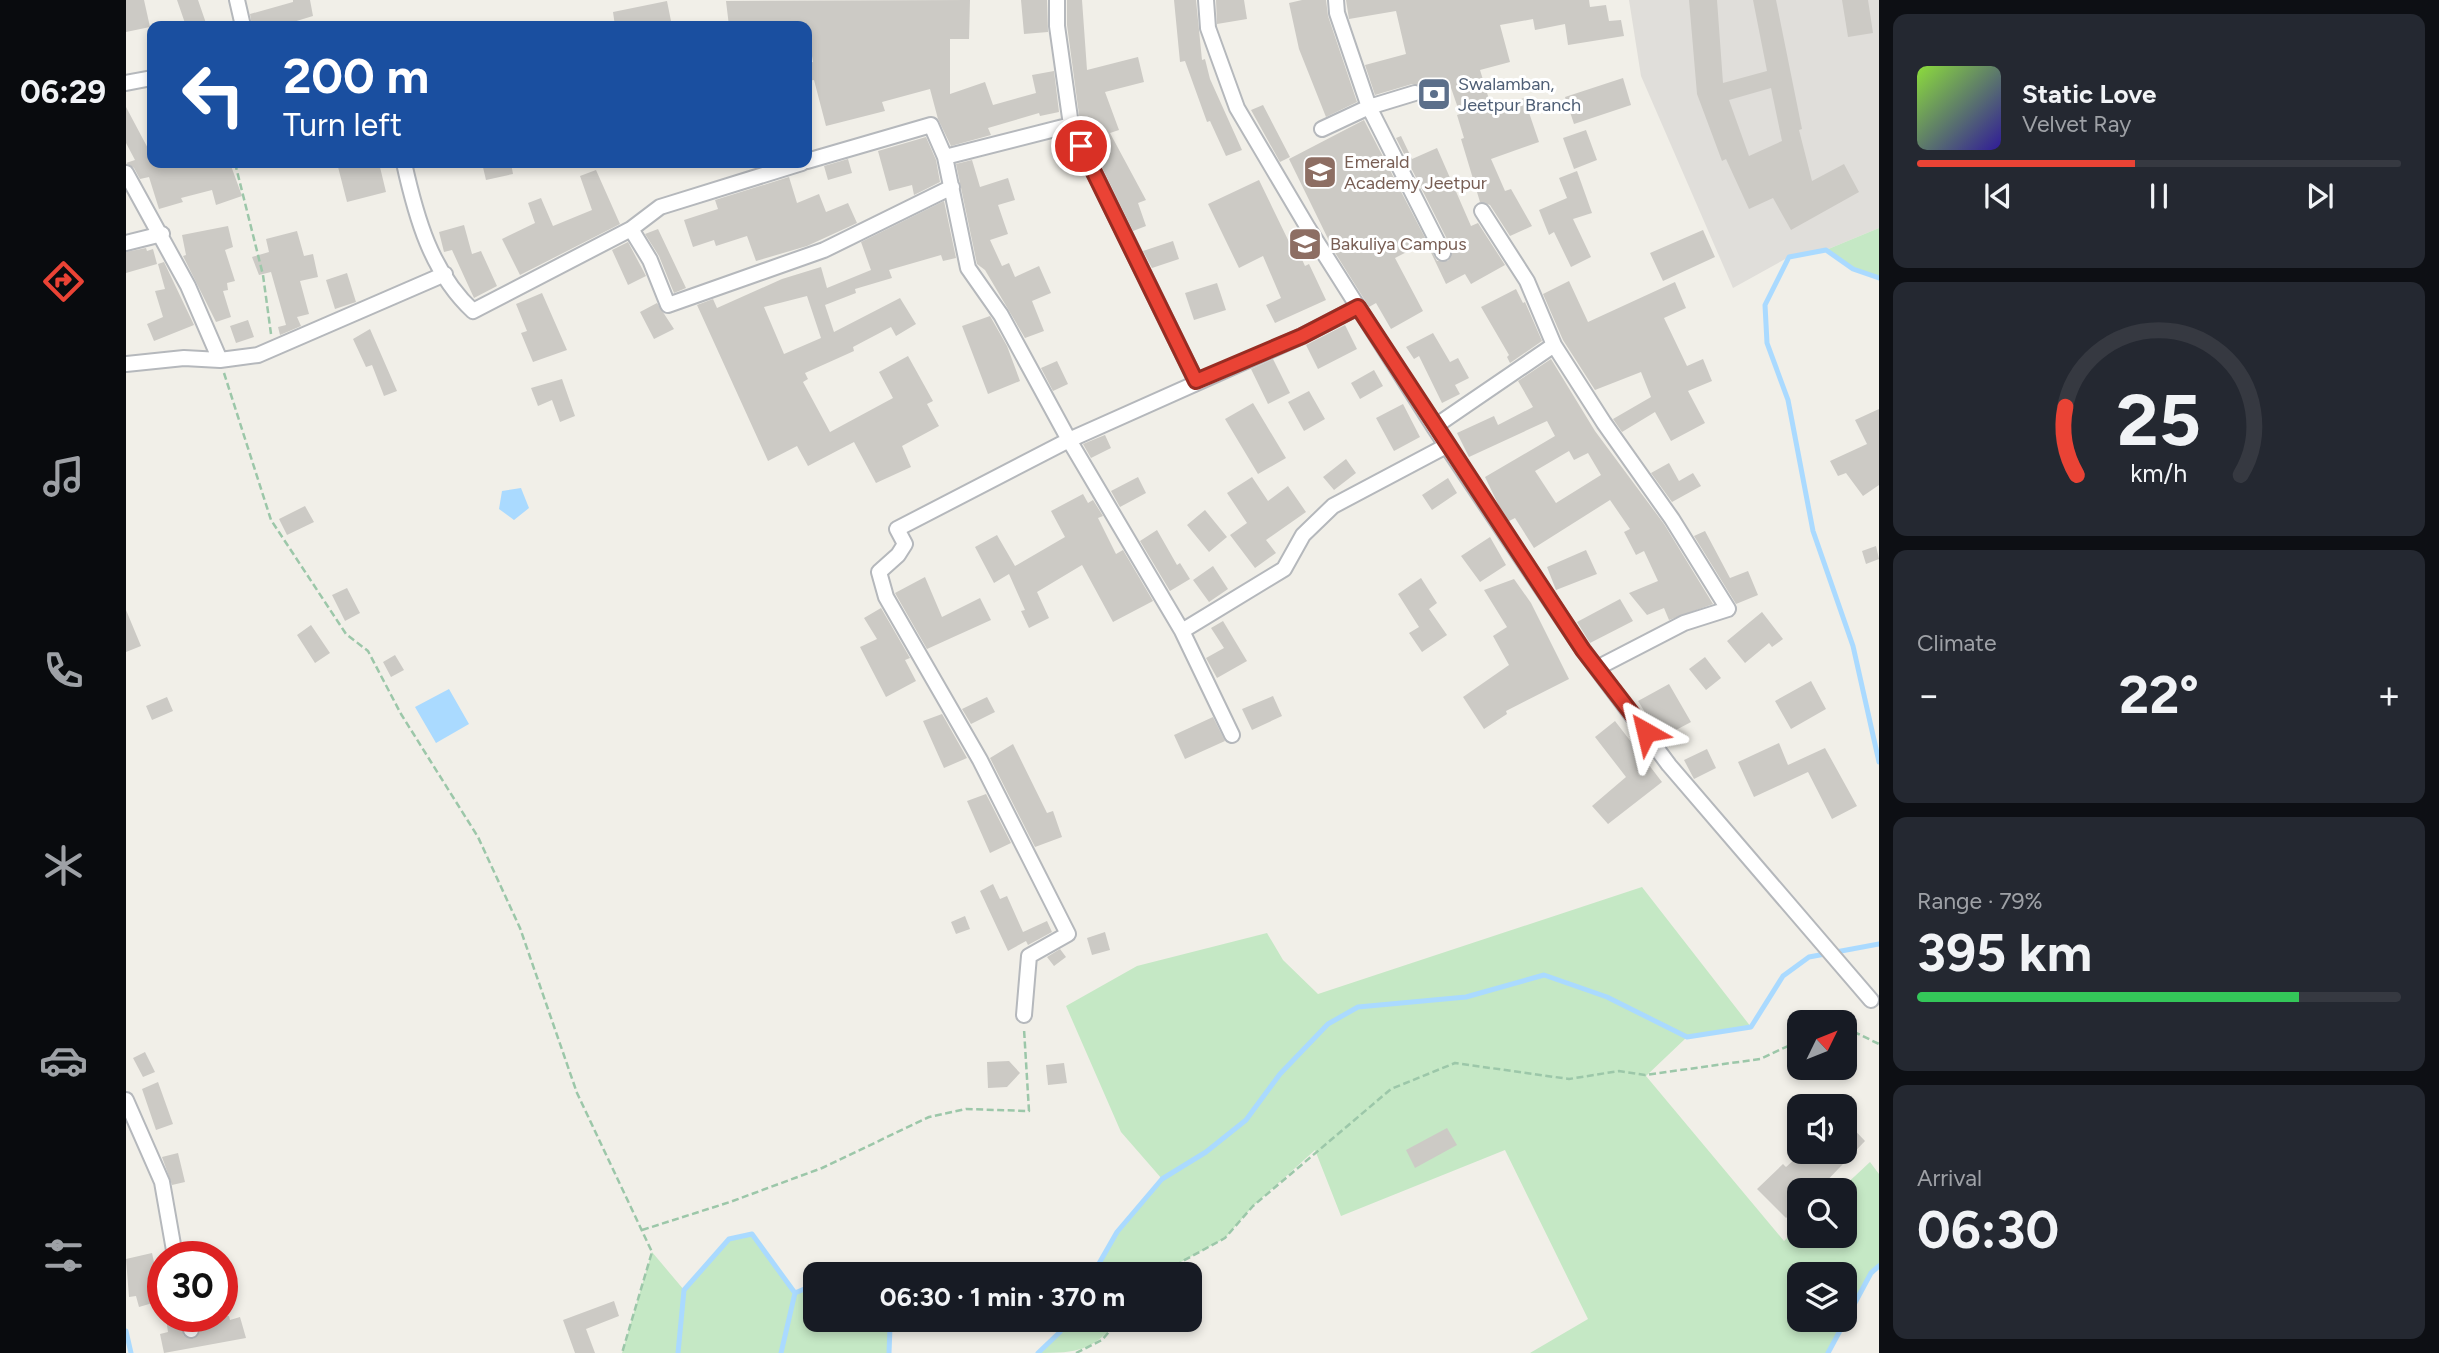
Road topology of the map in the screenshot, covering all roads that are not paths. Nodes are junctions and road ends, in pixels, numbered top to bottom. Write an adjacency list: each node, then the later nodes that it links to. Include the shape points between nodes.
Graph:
1 (237, 0): 5 (street)
2 (1057, 0): 10 (street, via 1056,26)
3 (1206, 0): 24 (street, via 1208,28 1237,108)
4 (1336, 0): 9 (street)
5 (242, 21)
6 (147, 79): 7 (street)
7 (126, 83)
8 (1415, 93): 9 (street)
9 (1368, 107): 11 (street); 22 (street)
10 (1071, 125): 12 (street); 28 (street)
11 (1322, 129)
12 (945, 157): 13 (street, via 931,125); 17 (street)
13 (812, 160)
14 (405, 168): 23 (street, via 418,224)
15 (786, 168): 19 (street, via 660,207)
16 (126, 173): 20 (street)
17 (952, 187): 19 (street, via 824,250 668,305 650,260); 30 (street, via 968,268 1001,315)
18 (1482, 211): 25 (street, via 1527,281)
19 (631, 229): 23 (street, via 473,311 454,293)
20 (162, 234): 21 (street); 26 (street)
21 (126, 243)
22 (1443, 253)
23 (445, 274): 26 (street, via 274,349)
24 (1358, 307): 28 (street); 29 (street)
25 (1554, 345): 29 (street); 33 (street, via 1728,609 1684,623)
26 (220, 360): 27 (street, via 184,358)
27 (126, 364)
28 (1196, 381): 30 (street)
29 (1434, 427): 31 (street)
30 (1069, 440): 32 (street); 36 (street, via 897,529 905,544 878,572 886,597 980,760 1068,934 1029,956)
31 (1448, 445): 32 (street, via 1333,506 1303,535 1284,569); 33 (street)
32 (1182, 631): 34 (street)
33 (1597, 668): 35 (street, via 1669,765)
34 (1232, 734)
35 (1871, 1000)
36 (1024, 1015)
37 (126, 1100): 38 (street, via 162,1182)
38 (172, 1241)

